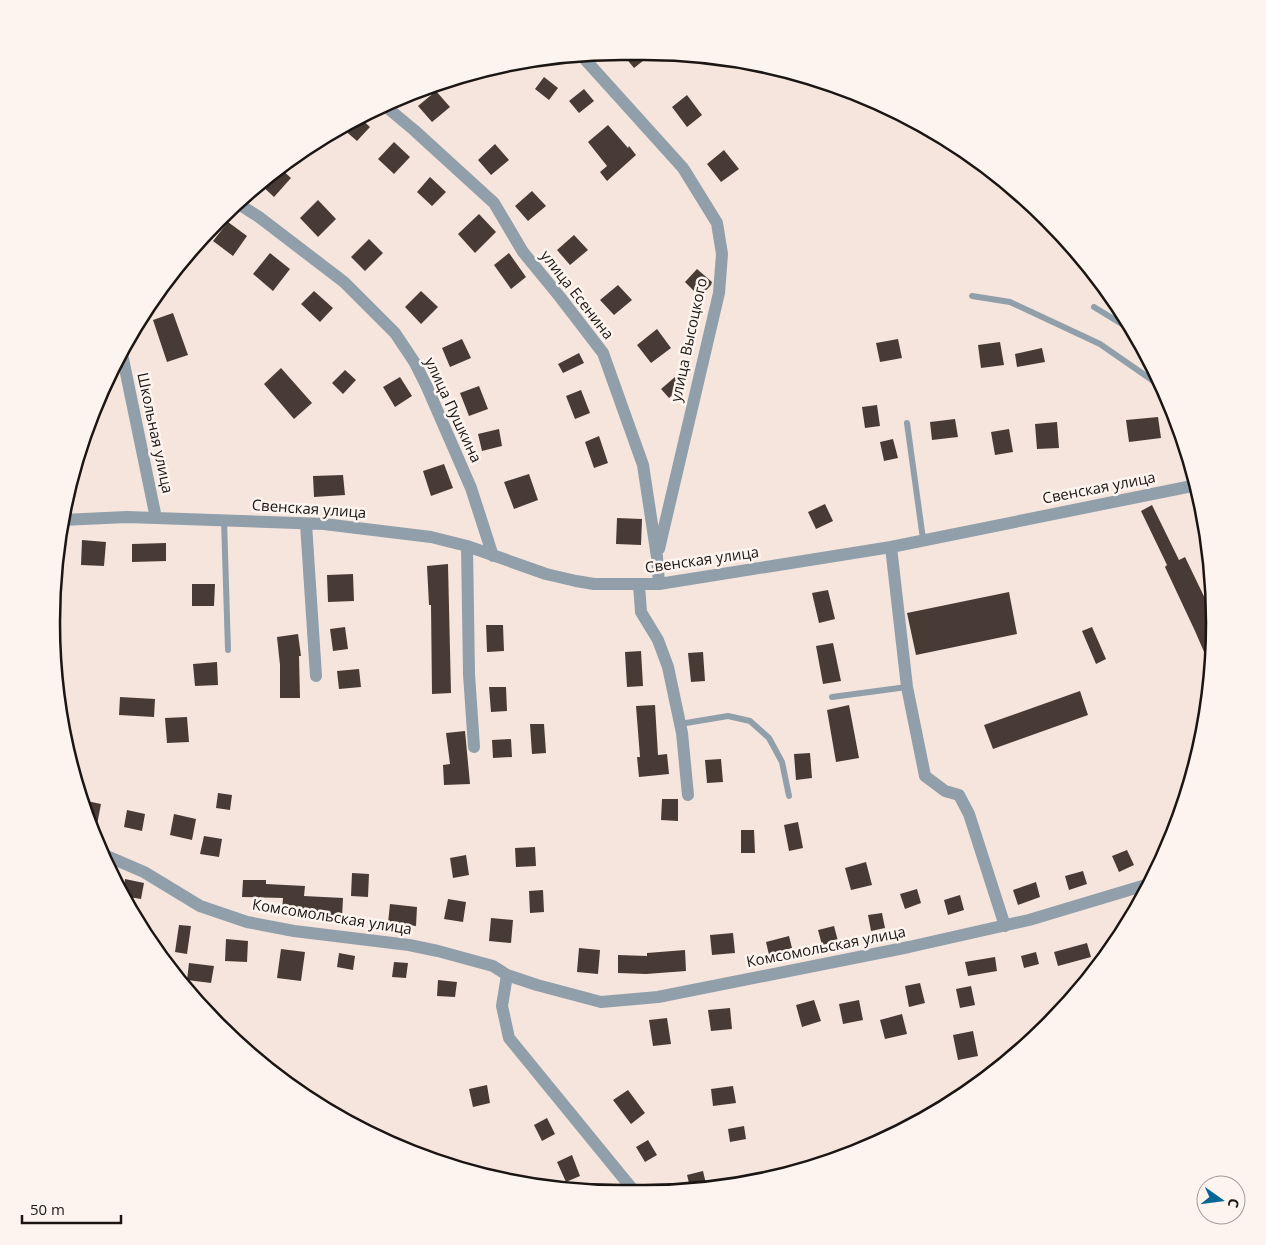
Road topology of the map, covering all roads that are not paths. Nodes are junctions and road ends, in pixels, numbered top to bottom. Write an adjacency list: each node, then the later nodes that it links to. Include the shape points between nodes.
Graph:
1 (586, 61): 19 (street, улица Высоцкого, via 683,168 717,223 720,238 719,293)
2 (391, 110): 19 (street, улица Есенина, via 494,203 523,252 603,353 643,465)
3 (244, 208): 18 (street, улица Пушкина, via 344,282 395,332 415,363 471,488)
4 (972, 296): 8 (lane, via 1019,306 1100,344)
5 (1094, 307): 6 (lane)
6 (1119, 322)
7 (124, 363): 11 (street, Школьная улица)
8 (1150, 379)
9 (908, 422): 15 (lane)
10 (1189, 486): 15 (street, Свенская улица)
11 (156, 518): 12 (street, Свенская улица); 13 (street, Свенская улица)
12 (70, 520)
13 (224, 520): 14 (street, Свенская улица); 22 (lane)
14 (306, 524): 16 (street, Свенская улица, via 431,537); 23 (street)
15 (923, 539): 17 (street, Свенская улица)
16 (467, 546): 18 (street, Свенская улица); 27 (street)
17 (891, 547): 20 (street, Свенская улица); 24 (street)
18 (492, 556): 21 (street, Свенская улица, via 576,581)
19 (657, 557): 20 (street, улица Есенина)
20 (658, 584): 21 (street, Свенская улица)
21 (638, 585): 26 (street, via 641,612 658,640 668,667)
22 (228, 650)
23 (316, 676)
24 (907, 687): 25 (lane); 32 (street, via 925,776 945,791 959,795 970,814)
25 (832, 697)
26 (680, 724): 28 (street); 29 (lane, via 728,716 750,721 769,738 782,762)
27 (474, 746)
28 (688, 795)
29 (789, 796)
30 (112, 858): 33 (street, Комсомольская улица, via 144,872 200,906 247,922 438,951 493,966)
31 (1140, 887): 32 (street, Комсомольская улица)
32 (1005, 926): 33 (street, Комсомольская улица, via 658,997 601,1002)
33 (507, 975): 34 (street, via 502,1006 509,1038)
34 (629, 1185)

